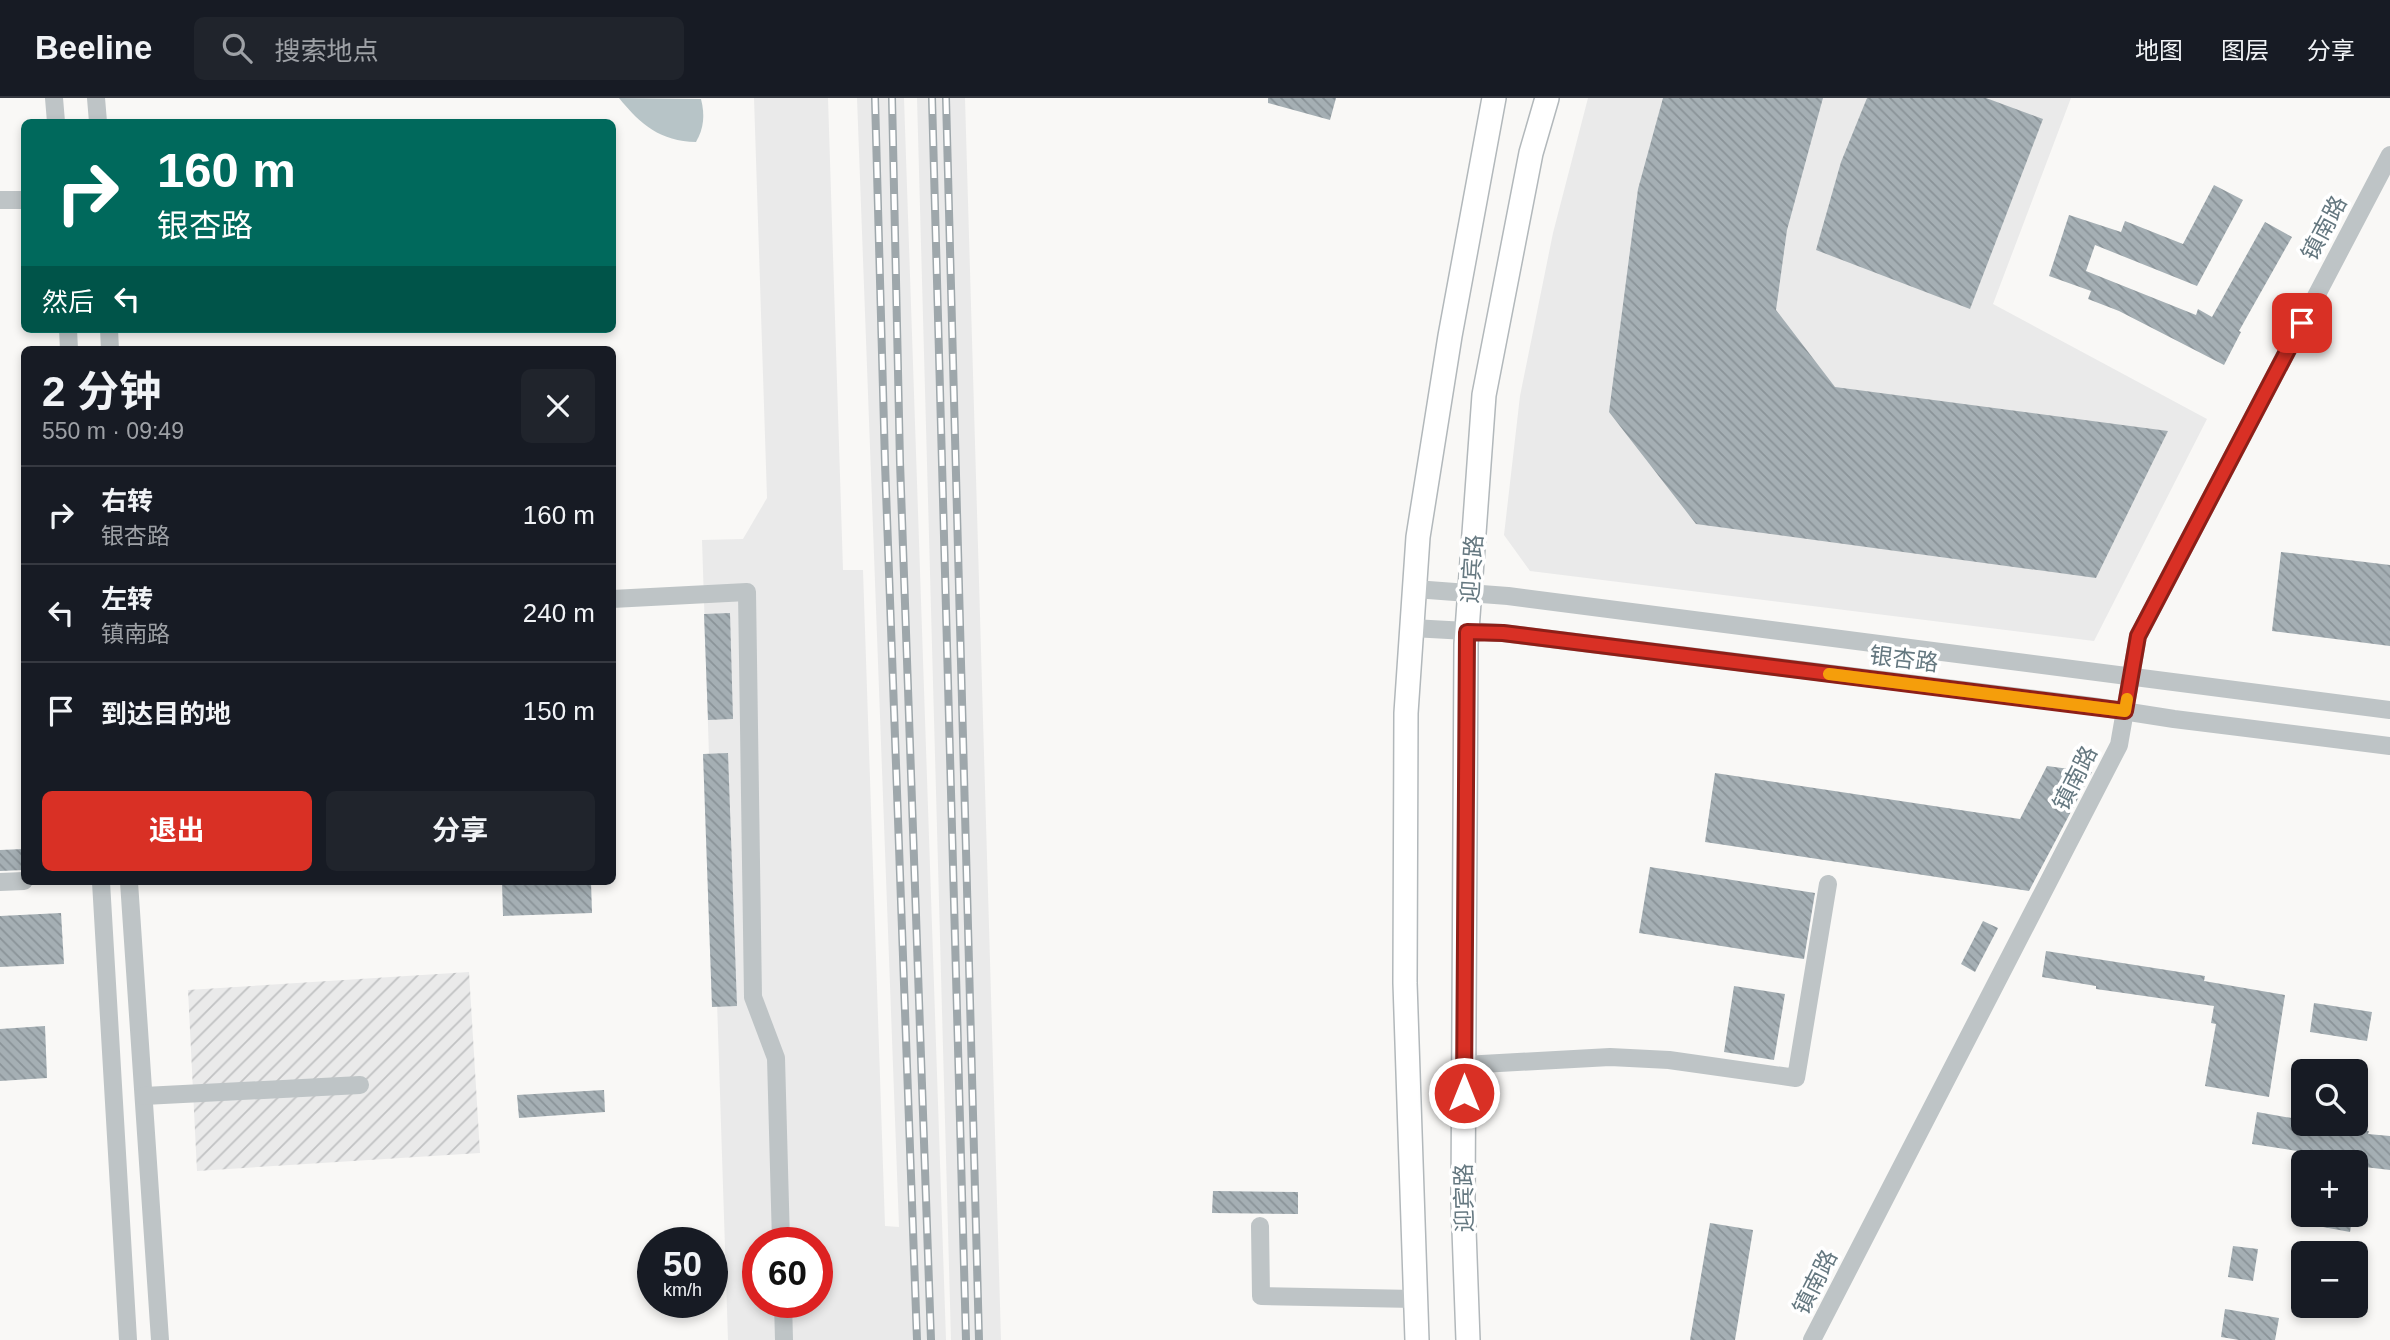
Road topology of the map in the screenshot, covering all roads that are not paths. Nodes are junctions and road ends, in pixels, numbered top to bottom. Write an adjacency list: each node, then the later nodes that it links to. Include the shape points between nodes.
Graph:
1 (54, 98): 5 (street)
2 (96, 98): 6 (street)
3 (1494, 98): 10 (main road, via 1450,336 1418,537)
4 (1547, 98): 11 (main road, 迎宾路, via 1531,153 1484,395)
5 (56, 119)
6 (98, 119)
7 (2390, 155): 15 (street, 镇南路, via 2138,636)
8 (0, 200): 9 (street)
9 (21, 200)
10 (1415, 589): 11 (street, 银杏路); 13 (main road)
11 (1470, 593): 14 (main road, 迎宾路); 15 (street, 银杏路)
12 (616, 599): 28 (street, via 747,592 753,997 776,1058)
13 (1412, 628): 14 (street, 银杏路); 29 (main road, via 1406,713 1405,982)
14 (1467, 632): 17 (street, 银杏路); 24 (main road, 迎宾路)
15 (2131, 678): 16 (street, 银杏路); 17 (street, 镇南路)
16 (2390, 710)
17 (2125, 711): 18 (street, 银杏路); 36 (street, 镇南路, via 2119,746)
18 (2390, 746)
19 (21, 881): 20 (street)
20 (0, 882)
21 (1828, 884): 24 (street, via 1796,1077 1610,1057)
22 (101, 885): 31 (street)
23 (130, 885): 26 (street)
24 (1464, 1065): 35 (main road, 迎宾路)
25 (360, 1085): 26 (street)
26 (144, 1096): 32 (street)
27 (1260, 1226): 29 (street, via 1261,1296)
28 (781, 1227)
29 (1415, 1298): 34 (main road)
30 (783, 1318): 33 (street)
31 (128, 1340)
32 (160, 1340)
33 (784, 1340)
34 (1417, 1340)
35 (1468, 1340)
36 (1812, 1340)

